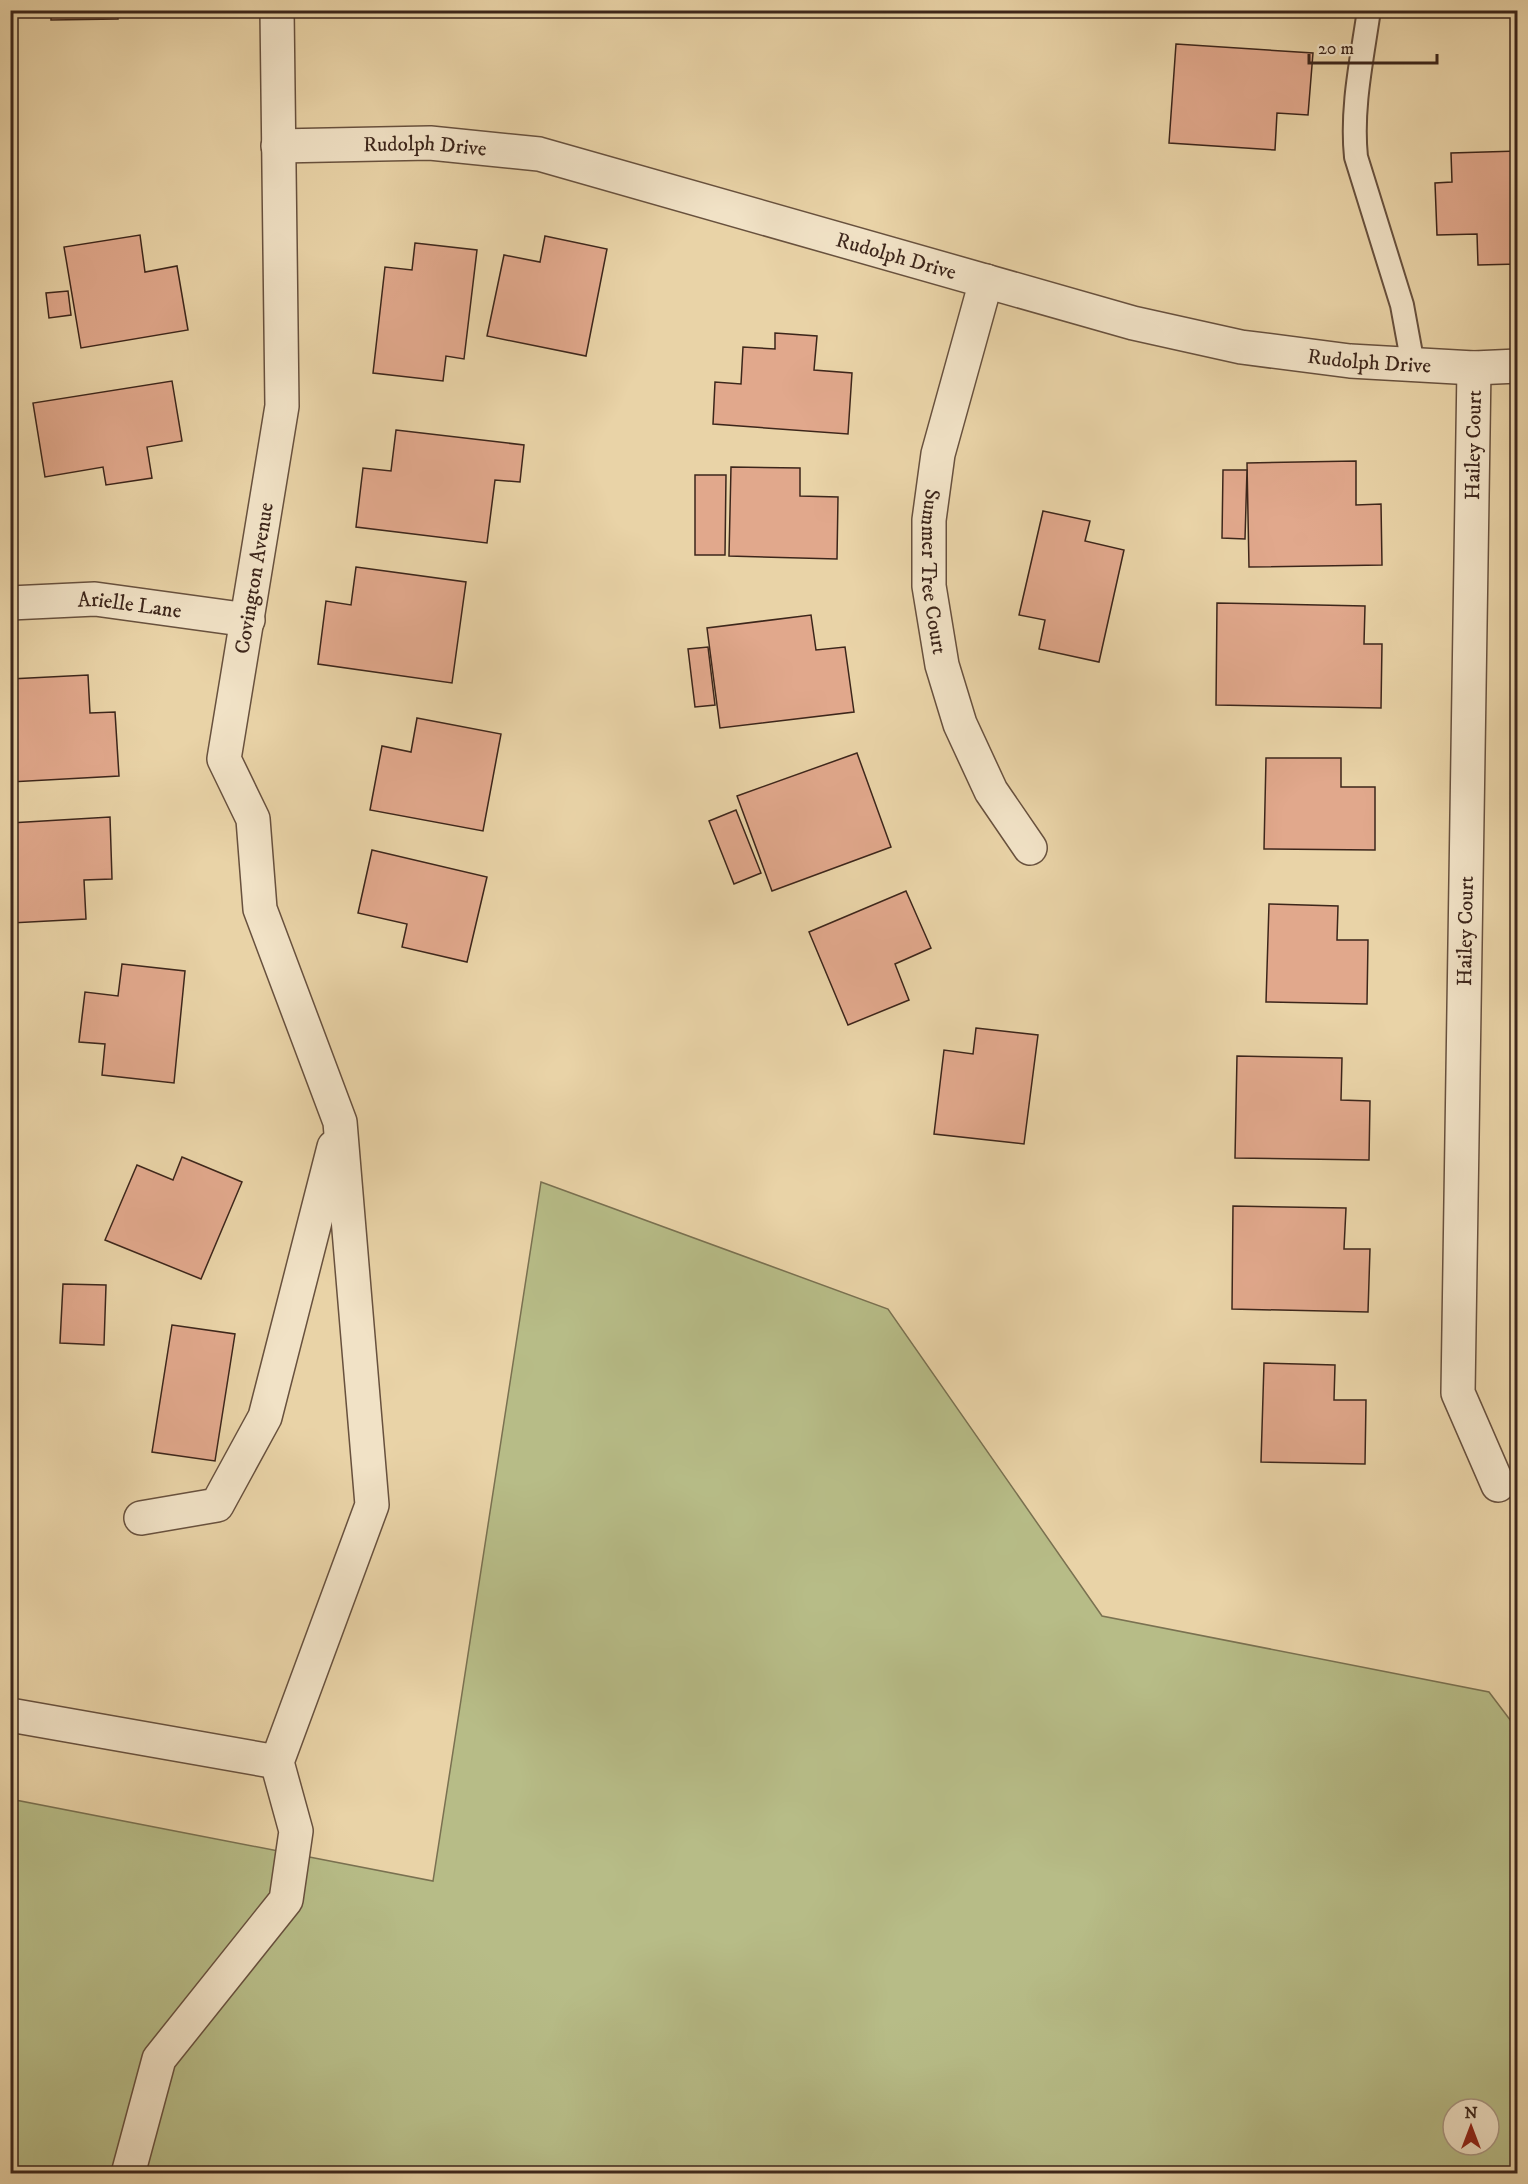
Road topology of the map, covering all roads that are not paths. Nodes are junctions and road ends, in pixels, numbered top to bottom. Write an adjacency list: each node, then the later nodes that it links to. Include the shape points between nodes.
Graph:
1 (277, 10): 3 (street, Covington Avenue)
2 (1369, 10): 5 (lane, via 1353,134 1356,157 1402,305)
3 (278, 146): 4 (street, Rudolph Drive, via 430,143 539,154); 9 (street, Covington Avenue, via 282,406)
4 (986, 281): 5 (street, Rudolph Drive, via 1133,323 1241,346); 10 (street, Summer Tree Court, via 938,454 929,520 929,586 942,665 960,724 991,791)
5 (1413, 365): 7 (street, Rudolph Drive)
6 (1518, 366): 7 (street, Rudolph Drive)
7 (1474, 369): 12 (street, Hailey Court, via 1458,1393)
8 (10, 603): 9 (street, Arielle Lane, via 95,598)
9 (248, 620): 11 (street, Covington Avenue, via 224,759 253,819 260,909)
10 (1030, 848)
11 (340, 1122): 13 (street, via 265,1417 217,1505); 15 (street, Covington Avenue, via 372,1505)
12 (1498, 1485)
13 (141, 1518)
14 (10, 1715): 15 (street)
15 (277, 1762): 16 (street, via 296,1832 286,1900 159,2059)
16 (128, 2174)

